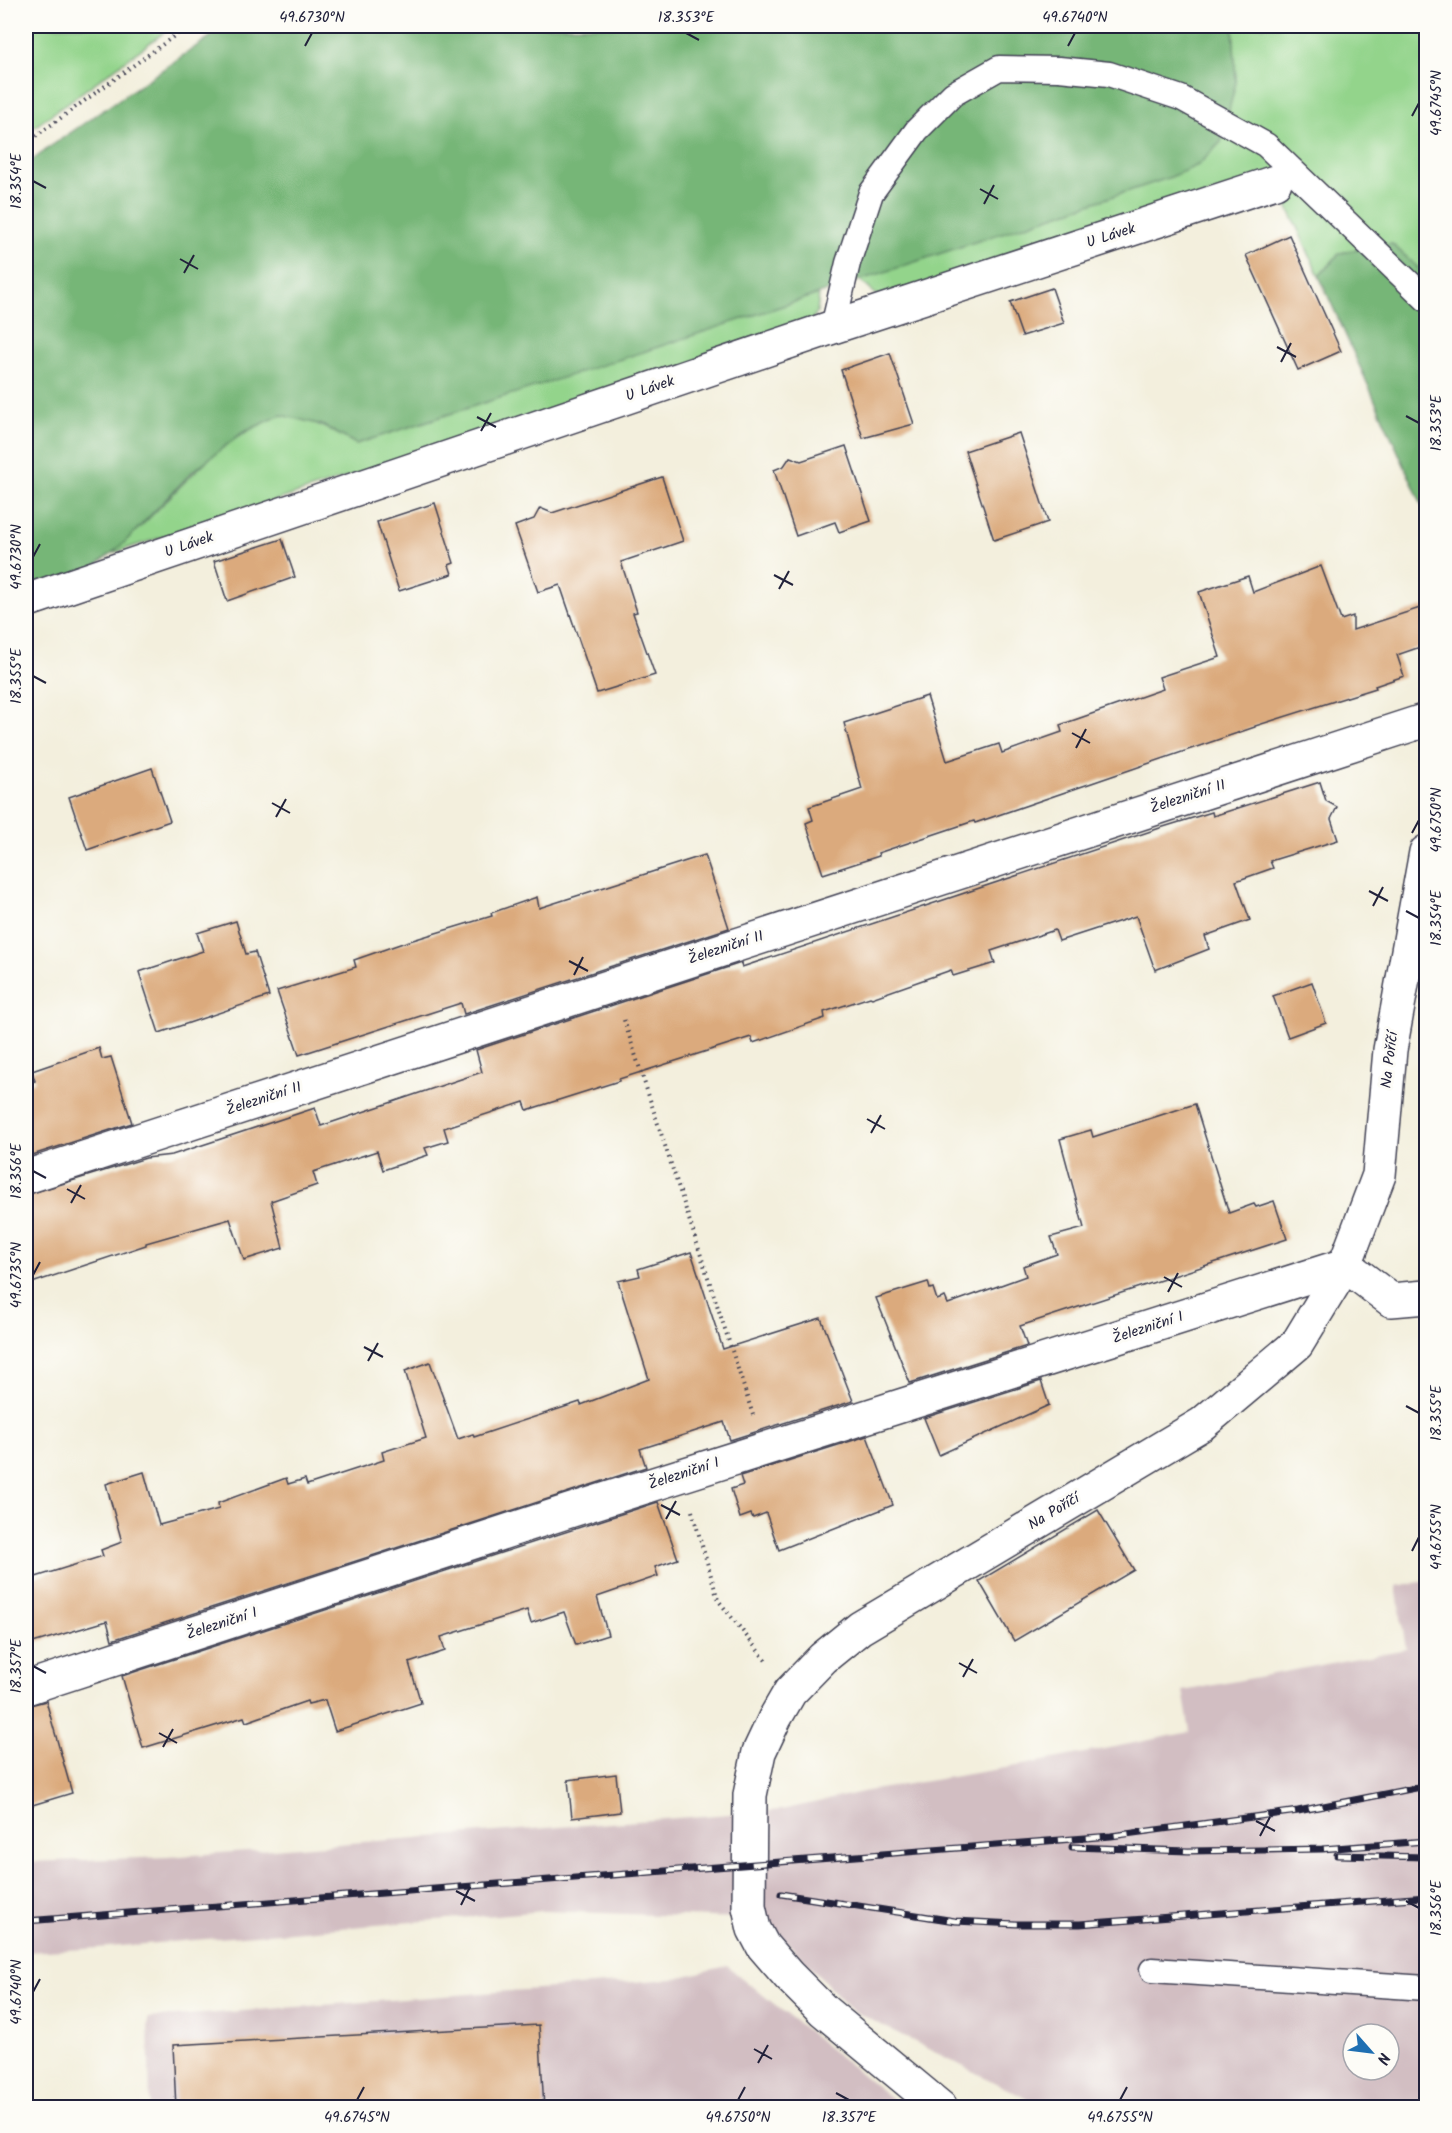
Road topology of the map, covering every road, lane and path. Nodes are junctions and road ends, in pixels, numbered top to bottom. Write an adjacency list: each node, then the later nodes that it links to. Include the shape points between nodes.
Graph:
1 (188, 26): 2 (path)
2 (26, 144)
3 (1275, 182): 5 (street, U Lávek)
4 (1426, 299): 5 (lane, via 1266,145 1238,128 1181,98 1109,74 999,68 953,94 916,129 871,193 848,263)
5 (833, 327): 6 (street, U Lávek)
6 (26, 601)
7 (1426, 720): 9 (street, Železniční II)
8 (1426, 852): 11 (street, Na Poříčí, via 1390,1050 1379,1175)
9 (613, 985): 10 (street, Železniční II); 13 (path)
10 (26, 1177)
11 (1345, 1265): 12 (street, via 1391,1300); 13 (street, Železniční I); 16 (street, Na Poříčí, via 1297,1344 1202,1424 860,1628)
12 (1426, 1297)
13 (764, 1449): 14 (street, Železniční I)
14 (682, 1475): 15 (street, Železniční I); 16 (path, via 718,1600)
15 (26, 1688)
16 (790, 1692): 19 (street, Na Poříčí, via 759,1752 750,1795 748,1907 754,1929 774,1960 824,2011)
17 (1152, 1970): 18 (lane)
18 (1426, 1988)
19 (941, 2108)

